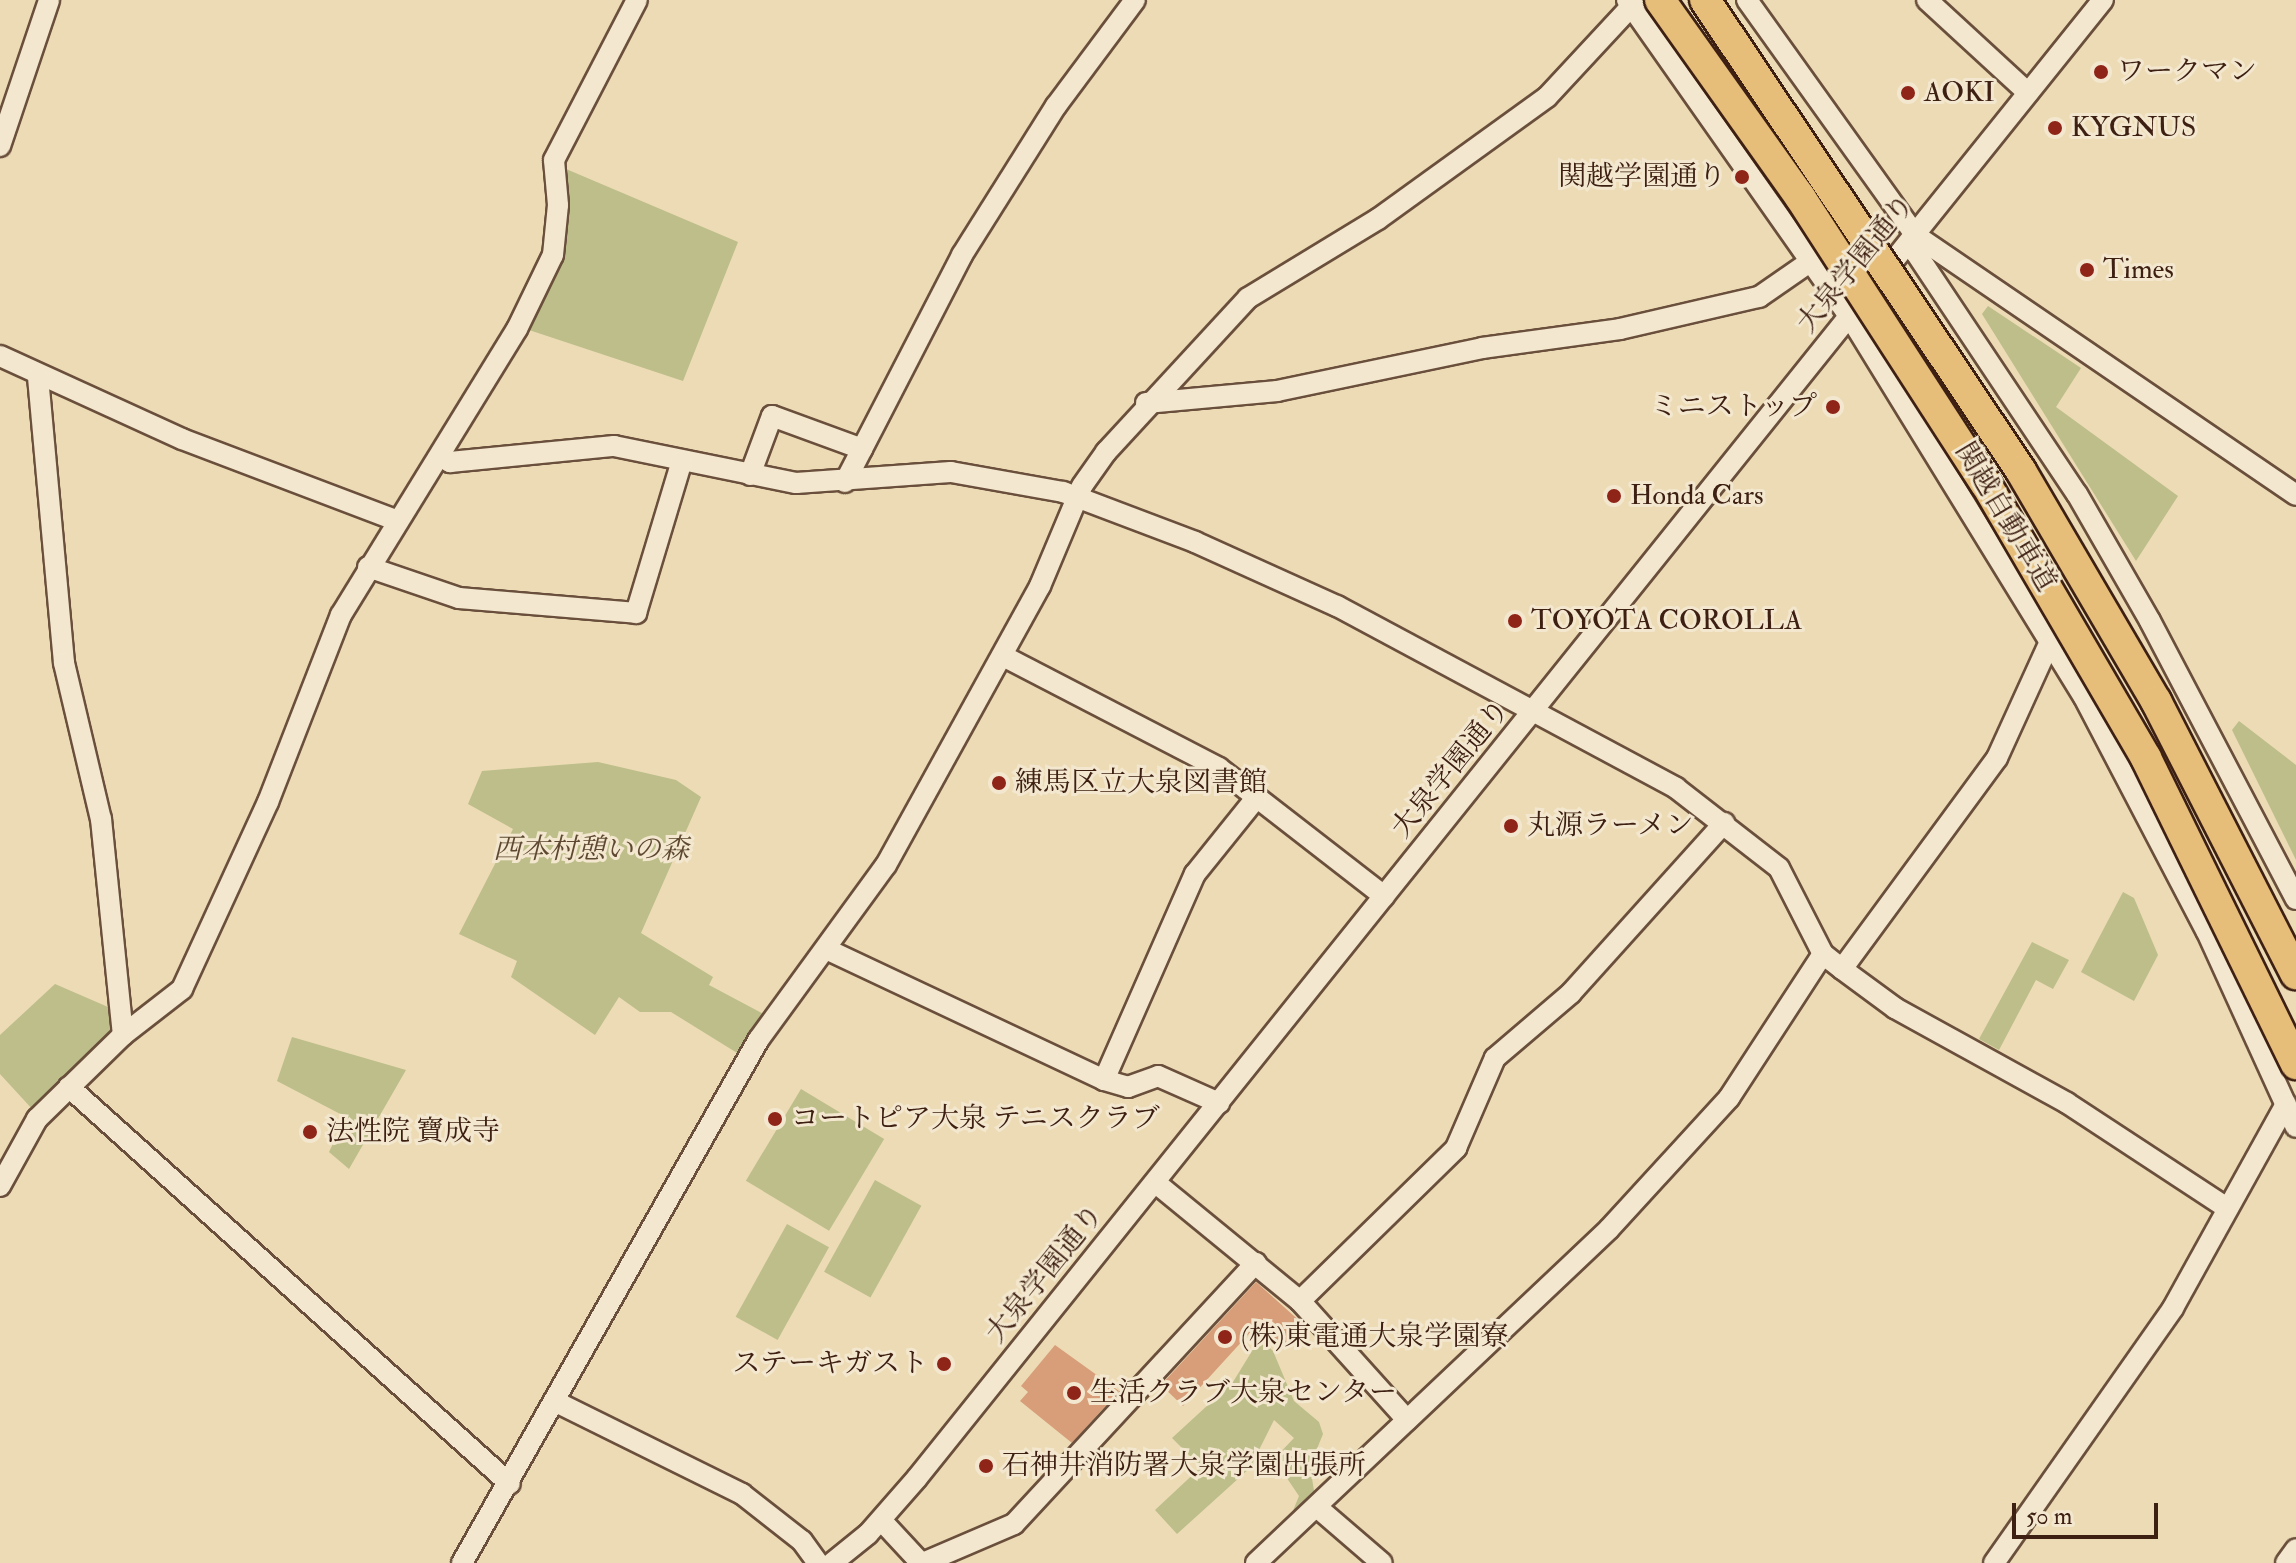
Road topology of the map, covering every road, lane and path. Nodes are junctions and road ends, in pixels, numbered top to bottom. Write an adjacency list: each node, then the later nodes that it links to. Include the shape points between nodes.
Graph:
1 (49, 0): 10 (street)
2 (637, 0): 20 (street, via 554,160 558,205 553,255)
3 (1135, 0): 19 (street, via 1056,106 962,255)
4 (1705, 0): 40 (highway, 関越自動車道, bridge, via 2028,484 2171,727)
5 (1747, 0): 11 (street)
6 (1927, 0): 9 (street)
7 (2103, 0): 9 (street, 大泉学園通り)
8 (1639, 1): 12 (street); 18 (street, via 1547,97 1378,219 1248,298); 42 (highway, 関越自動車道, bridge, via 1800,197 1986,484 2146,758)
9 (2028, 93): 11 (street, 大泉学園通り)
10 (0, 146)
11 (1915, 235): 13 (street); 14 (street, via 1916,253); 15 (street, 大泉学園通り)
12 (1811, 261): 15 (street); 18 (street, via 1759,297 1605,333 1491,346 1277,391)
13 (1978, 279): 14 (street, via 1960,289); 24 (street)
14 (1955, 308): 31 (street, via 2077,494)
15 (1850, 317): 28 (street); 30 (street, 大泉学園通り)
16 (0, 356): 17 (street)
17 (38, 377): 26 (street); 41 (street, via 64,663 101,819)
18 (1146, 403): 25 (street)
19 (862, 449): 22 (street, via 772,416); 23 (street)
20 (441, 456): 21 (street, via 450,462 614,446); 26 (street)
21 (682, 461): 22 (street); 27 (street, via 636,613 459,598)
22 (750, 475): 23 (street, via 796,483)
23 (845, 482): 25 (street, via 951,472)
24 (2296, 495)
25 (1077, 496): 29 (street); 30 (street, via 1337,606)
26 (395, 520): 27 (street)
27 (368, 567): 41 (street, via 341,615 268,802 182,989)
28 (2049, 644): 32 (street); 39 (street, via 1997,758)
29 (1003, 656): 33 (street, via 1219,768); 37 (street, via 943,754 886,865)
30 (1533, 713): 34 (street, via 1676,788); 35 (street, 大泉学園通り)
31 (2202, 715): 32 (street); 36 (street)
32 (2118, 762): 46 (street, via 2207,932)
33 (1256, 798): 35 (street); 43 (street, via 1195,874)
34 (1724, 823): 38 (street, via 1779,868); 52 (street, via 1571,993 1495,1058 1456,1148)
35 (1384, 896): 45 (street, 大泉学園通り)
36 (2296, 899)
37 (826, 949): 43 (street); 53 (street, via 759,1039)
38 (1823, 954): 39 (street); 54 (street, via 1729,1098 1609,1229)
39 (1842, 969): 50 (street, via 1895,1008 2067,1103)
40 (2296, 974)
41 (123, 1035): 44 (street)
42 (2296, 1064)
43 (1104, 1080): 45 (street, via 1128,1087 1158,1076)
44 (69, 1087): 49 (street, via 37,1119); 55 (street)
45 (1219, 1103): 48 (street, 大泉学園通り)
46 (2286, 1104): 47 (street); 50 (street)
47 (2296, 1127)
48 (1156, 1183): 51 (street); 57 (street, 大泉学園通り)
49 (0, 1186)
50 (2224, 1206): 65 (street, via 2173,1308)
51 (1256, 1263): 52 (street); 62 (street, via 1014,1524)
52 (1300, 1301): 54 (street)
53 (554, 1401): 55 (street); 60 (street, via 742,1494 802,1541)
54 (1407, 1420): 56 (street)
55 (510, 1484): 59 (street)
56 (1318, 1508): 63 (street); 64 (street)
57 (881, 1520): 61 (street, 大泉学園通り); 62 (street)
58 (2296, 1549): 66 (street)
59 (462, 1563)
60 (818, 1563)
61 (832, 1563)
62 (922, 1563)
63 (1256, 1563)
64 (1382, 1563)
65 (1994, 1563)
66 (2286, 1563)

